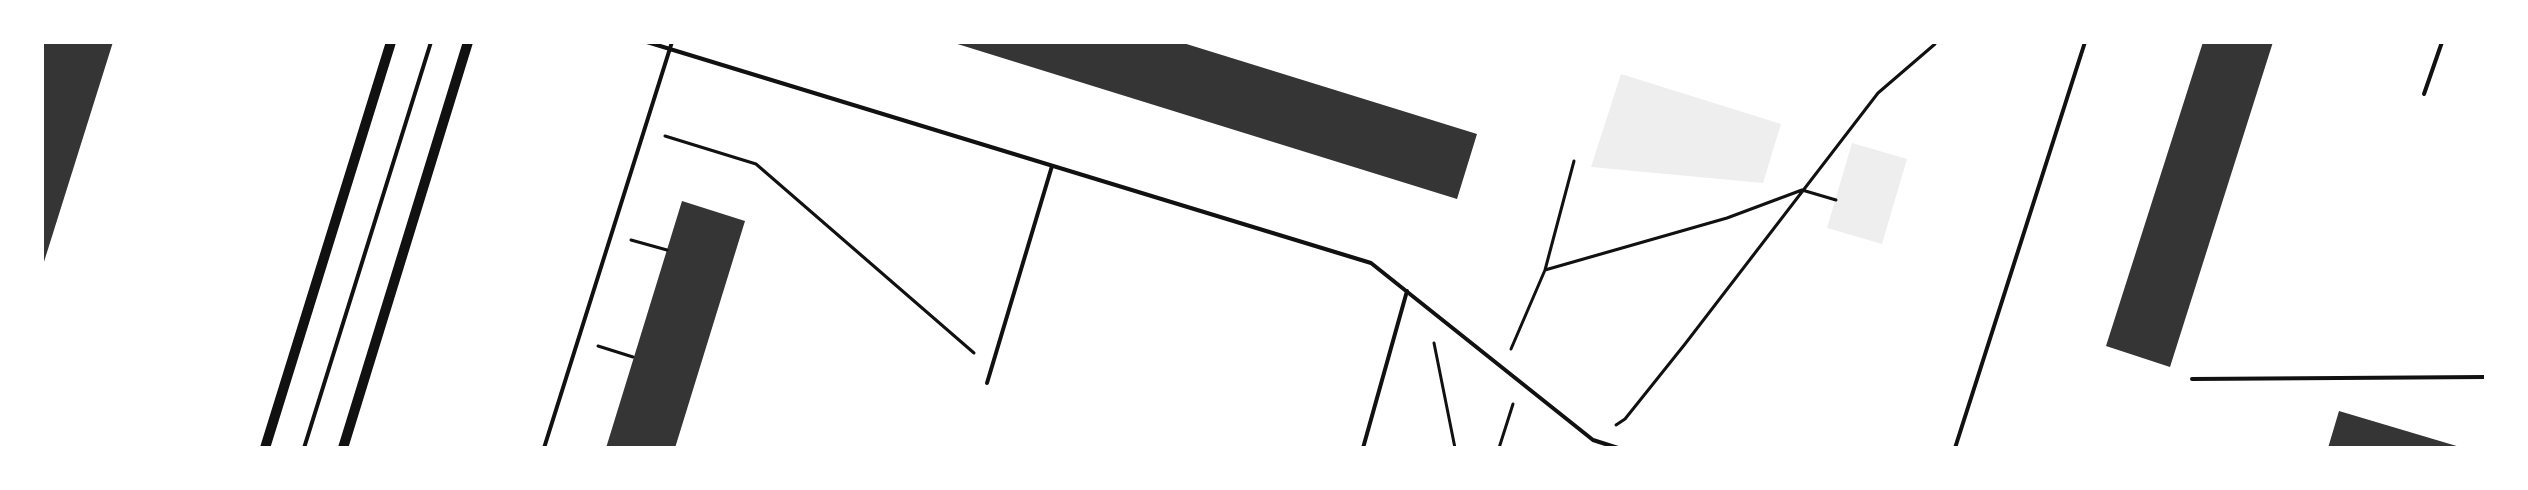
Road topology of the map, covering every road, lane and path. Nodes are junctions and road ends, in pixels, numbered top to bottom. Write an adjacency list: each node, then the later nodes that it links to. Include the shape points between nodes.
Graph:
1 (391, 42): 30 (main road)
2 (431, 42): 31 (lane)
3 (468, 42): 32 (main road)
4 (647, 42): 9 (lane)
5 (672, 42): 9 (lane)
6 (2085, 42): 38 (lane)
7 (2442, 42): 10 (lane)
8 (1935, 44): 14 (path, via 1878,93)
9 (670, 49): 11 (lane); 13 (lane)
10 (2424, 94)
11 (644, 130): 16 (lane); 23 (path, via 756,164)
12 (1574, 161): 18 (path)
13 (1052, 166): 19 (lane, via 1371,263); 23 (lane)
14 (1802, 190): 15 (path); 18 (path, via 1727,218); 29 (path, via 1625,419)
15 (1836, 200)
16 (611, 234): 17 (path); 21 (lane)
17 (666, 250)
18 (1545, 270): 24 (path)
19 (1407, 291): 20 (lane); 34 (lane)
20 (1428, 308): 24 (lane); 35 (path)
21 (578, 339): 22 (path); 33 (lane)
22 (634, 357)
23 (991, 368): 28 (lane)
24 (1503, 368): 27 (lane)
25 (2486, 377): 26 (lane)
26 (2192, 379)
27 (1520, 382): 29 (lane); 36 (path)
28 (987, 383)
29 (1593, 440): 37 (lane)
30 (265, 448)
31 (304, 448)
32 (343, 448)
33 (544, 448)
34 (1363, 448)
35 (1455, 448)
36 (1499, 448)
37 (1618, 448)
38 (1955, 448)

